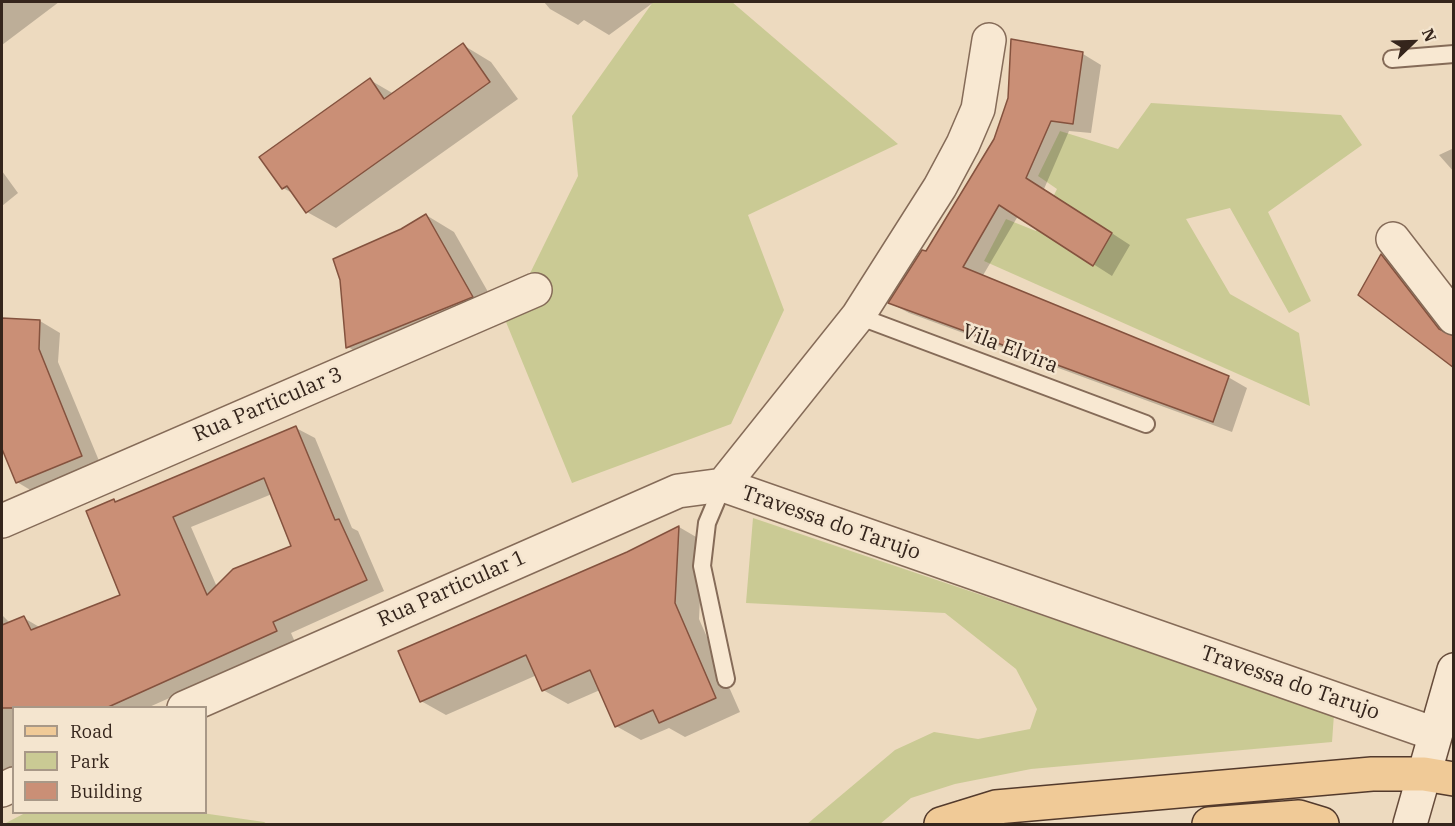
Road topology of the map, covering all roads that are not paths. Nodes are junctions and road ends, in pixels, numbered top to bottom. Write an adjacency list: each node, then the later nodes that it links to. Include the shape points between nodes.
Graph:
1 (989, 39): 6 (street, Travessa do Tarujo, via 978,109 963,144)
2 (1454, 54): 3 (lane)
3 (1392, 59)
4 (1394, 239): 7 (street)
5 (535, 290): 10 (street, Rua Particular 3)
6 (858, 316): 8 (lane, Vila Elvira); 9 (street, Travessa do Tarujo)
7 (1454, 318)
8 (1146, 424)
9 (723, 485): 12 (lane, via 707,523 702,566); 13 (street, Rua Particular 1, via 678,491); 14 (street, Travessa do Tarujo)
10 (2, 521)
11 (1454, 670): 14 (street)
12 (726, 679)
13 (189, 706)
14 (1435, 734): 15 (street)
15 (1439, 777): 16 (main road, via 1372,774 996,807); 19 (street)
16 (941, 825)
17 (1209, 825): 18 (main road, via 1299,817)
18 (1322, 825)
19 (1410, 825)

